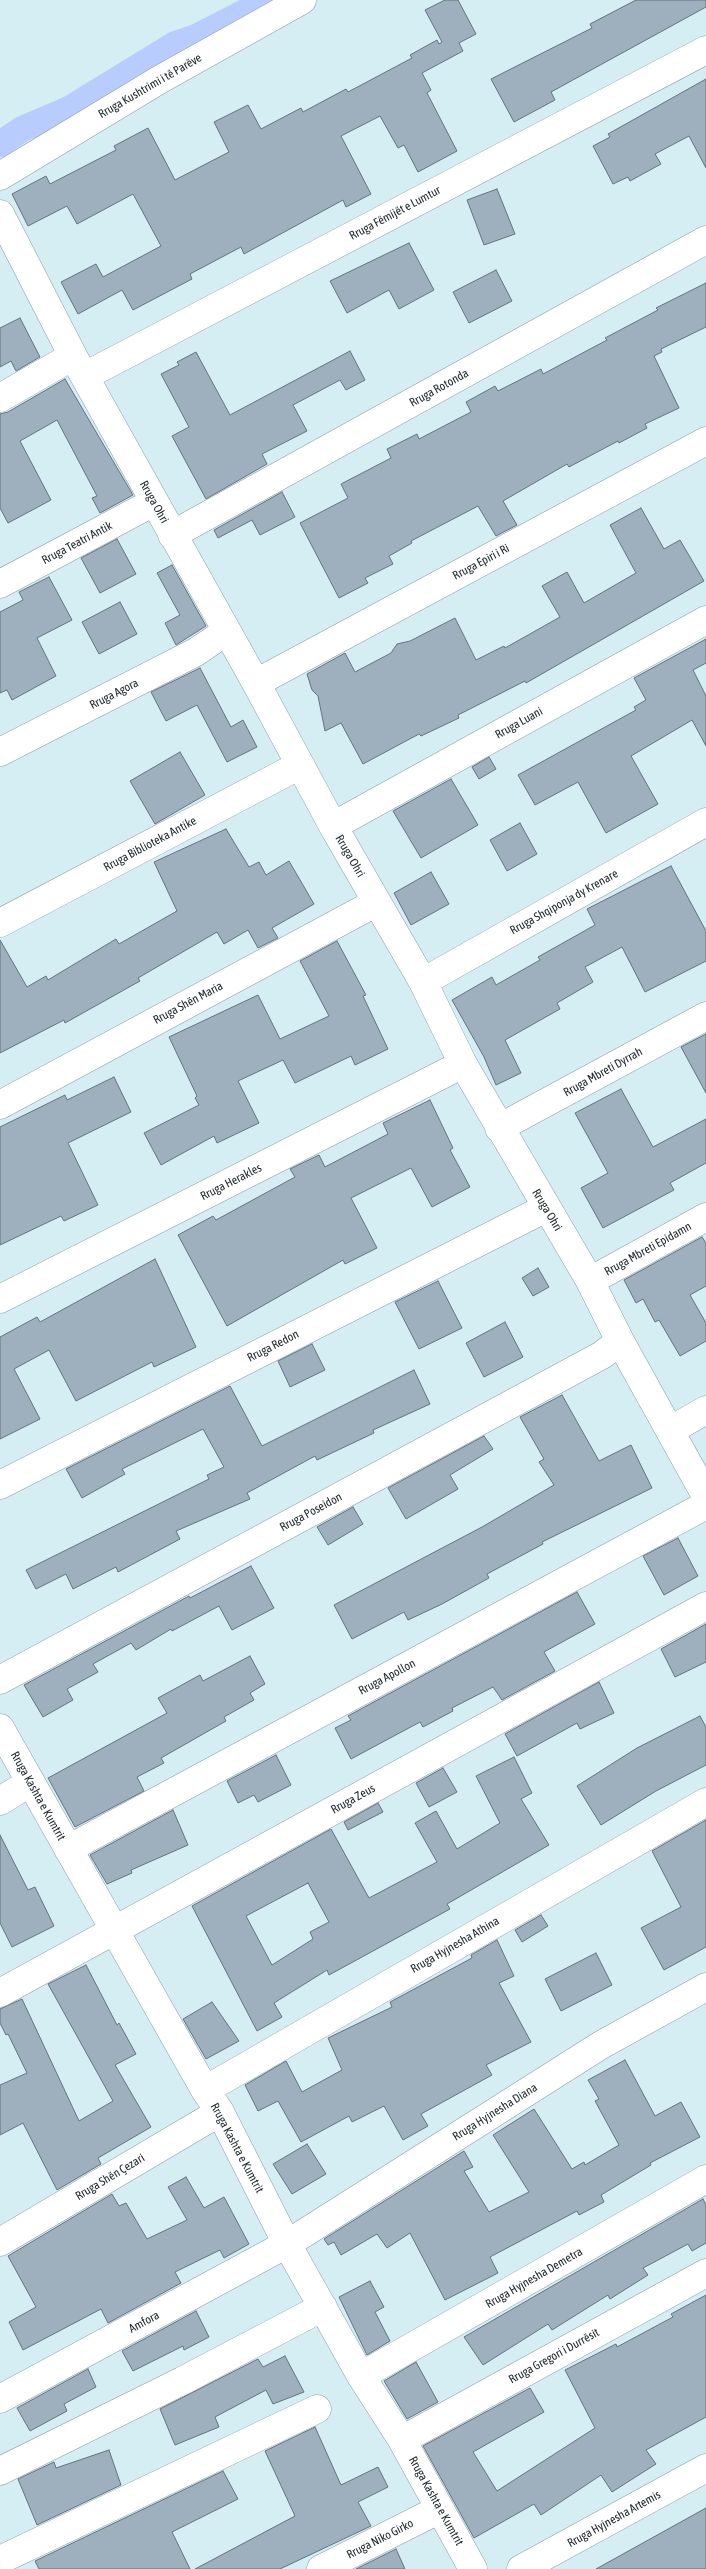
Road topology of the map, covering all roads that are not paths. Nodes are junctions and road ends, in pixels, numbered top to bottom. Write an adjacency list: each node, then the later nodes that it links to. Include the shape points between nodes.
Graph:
1 (302, 0): 3 (street, Rruga Kushtrimi i të Parëve, via 159,80)
2 (706, 50): 6 (street, Rruga Fëmijët e Lumtur)
3 (0, 176)
4 (0, 214): 6 (street, Rruga Ohri)
5 (706, 240): 10 (street, Rruga Rotonda)
6 (79, 366): 7 (street, Rruga Fëmijët e Lumtur); 9 (street, Rruga Ohri)
7 (0, 398)
8 (706, 441): 14 (street, Rruga Epiri i Ri)
9 (154, 502): 10 (street, Rruga Ohri); 11 (street, Rruga Teatri Antik)
10 (172, 535): 13 (street, Rruga Ohri)
11 (0, 584)
12 (706, 620): 18 (street, Rruga Luani)
13 (227, 631): 14 (street, Rruga Ohri); 15 (street, Rruga Agora, via 196,652)
14 (256, 683): 16 (street, Rruga Ohri)
15 (0, 752)
16 (300, 765): 18 (street, Rruga Ohri); 20 (street, Rruga Biblioteka Antike)
17 (706, 822): 21 (street, Rruga Shqiponja dy Krenare)
18 (333, 826): 19 (street, Rruga Ohri)
19 (377, 902): 21 (street, Rruga Ohri); 24 (street, Rruga Shën Maria)
20 (0, 923)
21 (423, 982): 23 (street, Rruga Ohri)
22 (706, 1016): 25 (street, Rruga Mbreti Dyrrah)
23 (462, 1064): 25 (street, Rruga Ohri); 29 (street, Rruga Herakles)
24 (0, 1105)
25 (499, 1128): 26 (street, Rruga Ohri)
26 (546, 1208): 28 (street, Rruga Ohri); 33 (street, Rruga Redon)
27 (706, 1218): 28 (street, Rruga Mbreti Epidamn)
28 (590, 1281): 30 (street, Rruga Ohri)
29 (0, 1299)
30 (620, 1341): 32 (street, Rruga Ohri); 37 (street, Rruga Poseidon, via 602,1355)
31 (706, 1410): 32 (street)
32 (671, 1430): 34 (street, Rruga Ohri)
33 (0, 1485)
34 (706, 1496)
35 (706, 1505): 42 (street, Rruga Apollon)
36 (706, 1606): 43 (street, Rruga Zeus)
37 (0, 1680)
38 (0, 1728): 39 (street, Rruga Kashta e Kumtrit)
39 (32, 1782): 40 (street); 42 (street, Rruga Kashta e Kumtrit)
40 (0, 1801)
41 (706, 1802): 46 (street, Rruga Hyjnesha Athina)
42 (68, 1849): 43 (street, Rruga Kashta e Kumtrit)
43 (113, 1930): 45 (street, Rruga Zeus); 46 (street, Rruga Kashta e Kumtrit)
44 (706, 1987): 49 (street, Rruga Hyjnesha Diana, via 601,2045)
45 (0, 1993)
46 (212, 2101): 48 (street, Rruga Shën Çezari); 49 (street, Rruga Kashta e Kumtrit)
47 (706, 2179): 52 (street, Rruga Hyjnesha Demetra)
48 (0, 2242)
49 (287, 2244): 51 (street, Rruga Kashta e Kumtrit); 53 (street, Amfora)
50 (706, 2273): 55 (street, Rruga Gregori i Durrësit)
51 (323, 2307): 52 (street, Rruga Kashta e Kumtrit); 57 (street)
52 (362, 2376): 55 (street, Rruga Kashta e Kumtrit)
53 (0, 2399)
54 (317, 2409): 59 (street)
55 (402, 2440): 58 (street, Rruga Kashta e Kumtrit)
56 (706, 2468): 62 (street, Rruga Hyjnesha Artemis)
57 (0, 2471)
58 (440, 2509): 60 (street, Rruga Niko Girko); 61 (street, Rruga Kashta e Kumtrit)
59 (0, 2560)
60 (321, 2569)
61 (473, 2569)
62 (521, 2569)

